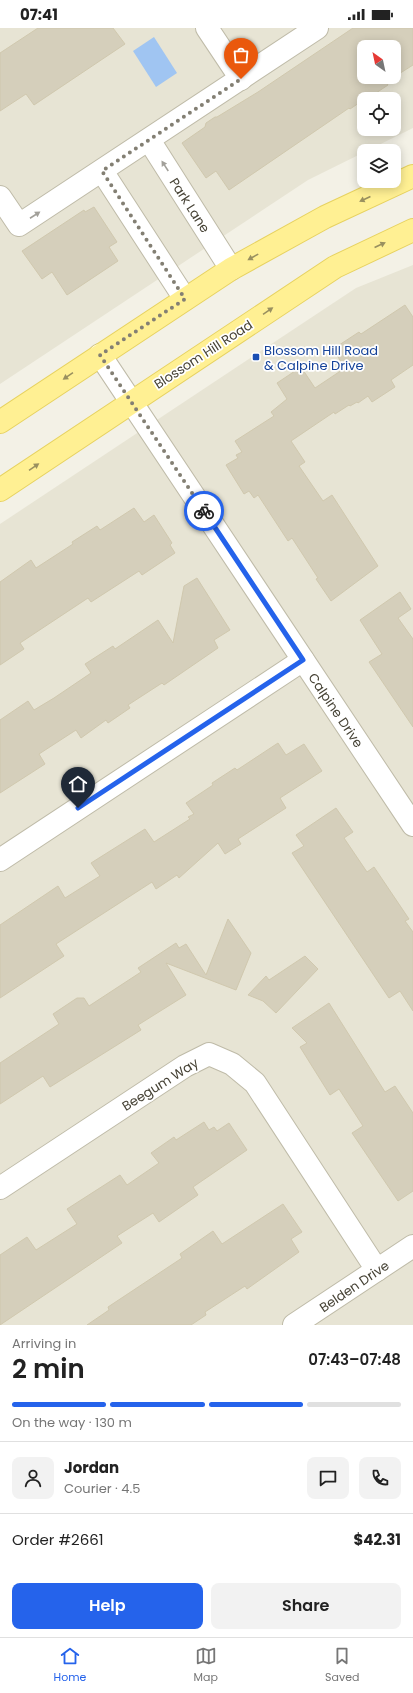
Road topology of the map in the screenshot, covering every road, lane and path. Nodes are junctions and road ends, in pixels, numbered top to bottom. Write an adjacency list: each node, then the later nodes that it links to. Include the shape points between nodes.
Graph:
1 (207, 28): 3 (street)
2 (317, 28): 3 (street)
3 (241, 79): 4 (street)
4 (149, 140): 5 (street); 9 (street, Park Lane, one-way to 4)
5 (102, 171): 7 (street, one-way to 5, via 19,226); 10 (street)
6 (413, 176): 9 (main road, one-way to 9, via 325,217)
7 (0, 197)
8 (413, 230): 12 (main road, Blossom Hill Road, one-way to 8, via 335,267)
9 (231, 269): 10 (main road)
10 (185, 299): 11 (main road)
11 (100, 355): 12 (street, Calpine Drive); 13 (main road, one-way to 13)
12 (131, 402): 14 (main road, Blossom Hill Road, one-way to 12); 15 (street, Calpine Drive)
13 (0, 422)
14 (0, 490)
15 (303, 660): 16 (street, Calpine Drive); 17 (street)
16 (413, 825)
17 (0, 860)
18 (0, 1188): 20 (street, Beegum Way, via 185,1066 209,1054 232,1064 255,1083)
19 (413, 1246): 20 (street, Belden Drive)
20 (377, 1270): 21 (street, Belden Drive)
21 (294, 1325)

